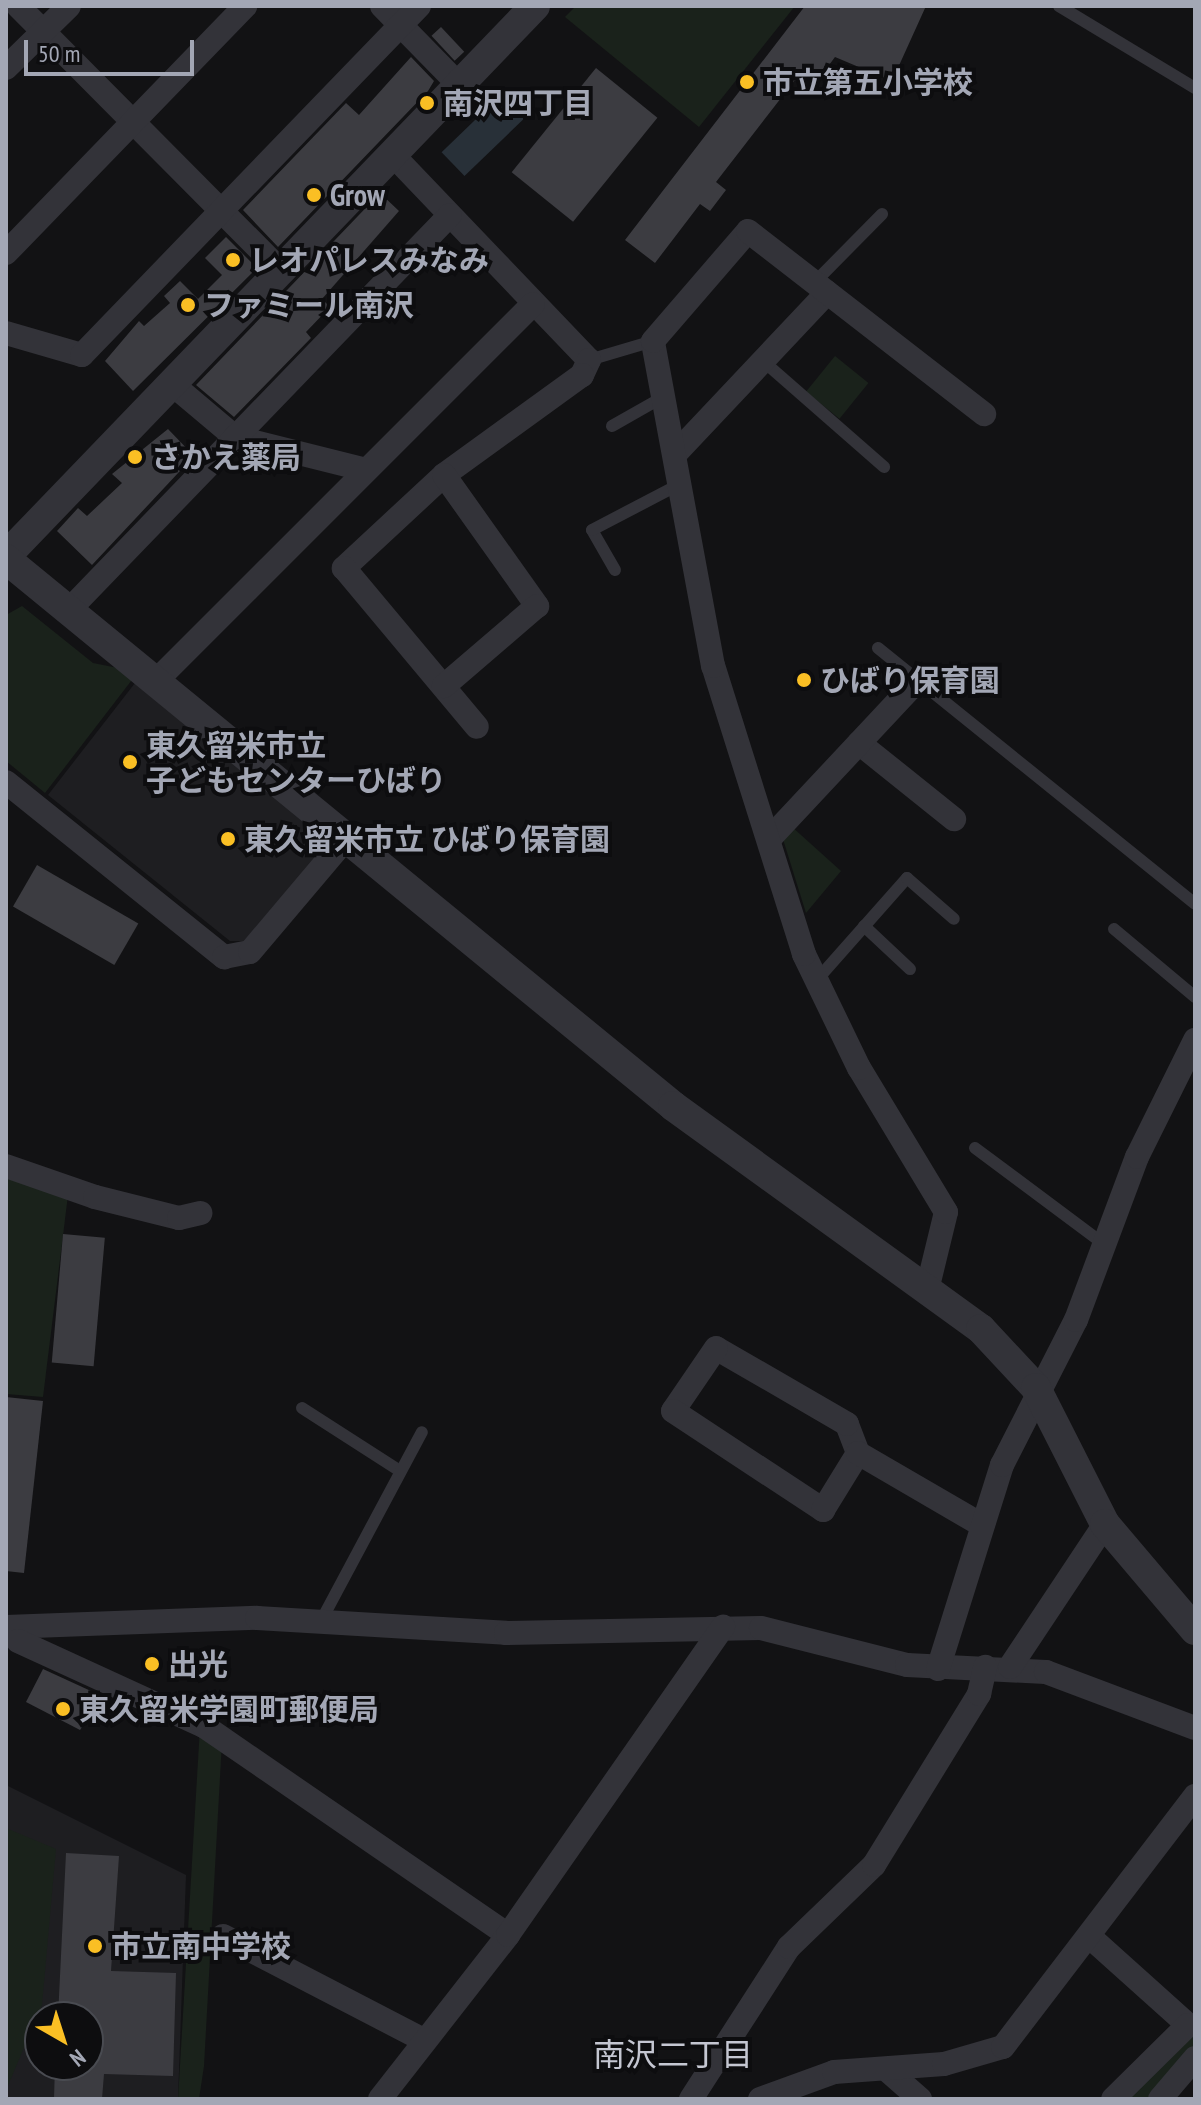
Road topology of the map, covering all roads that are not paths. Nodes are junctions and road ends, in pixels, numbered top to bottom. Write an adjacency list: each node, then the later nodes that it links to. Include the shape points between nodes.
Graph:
1 (18, 6): 9 (street)
2 (69, 6): 9 (street)
3 (245, 6): 13 (street)
4 (382, 6): 8 (street)
5 (419, 6): 8 (street)
6 (535, 6): 11 (street)
7 (1059, 6): 12 (lane)
8 (401, 25): 11 (street); 15 (street)
9 (43, 32): 10 (street); 13 (street)
10 (6, 68)
11 (459, 85): 14 (street)
12 (1195, 88)
13 (133, 121): 15 (street); 18 (street)
14 (392, 154): 17 (street); 19 (street)
15 (222, 210): 19 (street); 22 (street, via 82,355)
16 (882, 214): 20 (lane)
17 (450, 215): 21 (street); 30 (street)
18 (6, 253)
19 (281, 271): 26 (street)
20 (821, 288): 23 (street, via 748,231); 25 (street); 28 (street)
21 (533, 304): 24 (street); 33 (street)
22 (6, 333)
23 (653, 341): 24 (lane); 27 (street)
24 (589, 360): 34 (street, via 582,375)
25 (763, 361): 31 (street); 32 (lane)
26 (172, 384): 30 (street); 36 (street)
27 (663, 397): 29 (lane); 31 (street)
28 (984, 414)
29 (612, 426)
30 (235, 437): 33 (street); 38 (street)
31 (677, 452): 35 (street)
32 (884, 467)
33 (366, 470): 40 (street)
34 (444, 475): 42 (street, via 537,606); 42 (street, via 344,568)
35 (682, 483): 37 (lane, via 592,530); 48 (street, via 713,666)
36 (6, 558): 38 (street)
37 (615, 570)
38 (70, 609): 40 (street)
39 (878, 648): 41 (lane)
40 (158, 679): 47 (street)
41 (917, 681): 44 (street); 49 (lane)
42 (444, 686): 43 (street)
43 (477, 727)
44 (859, 743): 46 (street); 48 (street)
45 (6, 782): 47 (street, via 224,957 250,952)
46 (954, 819)
47 (349, 835): 61 (street, via 713,1138)
48 (772, 836): 54 (street)
49 (1195, 904)
50 (954, 919): 51 (lane, via 907,878)
51 (864, 926): 53 (lane); 54 (lane)
52 (1114, 929): 55 (lane)
53 (910, 969)
54 (815, 982): 61 (street, via 859,1068 940,1193 946,1212)
55 (1195, 997)
56 (1195, 1040): 60 (street, via 1137,1157)
57 (975, 1148): 60 (lane)
58 (6, 1166): 59 (street, via 179,1218)
59 (200, 1213)
60 (1104, 1244): 62 (street, via 1076,1320)
61 (928, 1286): 62 (street)
62 (1036, 1388): 67 (street); 68 (street)
63 (302, 1408): 66 (lane)
64 (422, 1432): 66 (lane)
65 (858, 1453): 65 (street, via 823,1510 673,1411 716,1348 847,1424); 67 (street)
66 (400, 1471): 69 (lane)
67 (980, 1524): 75 (street)
68 (1105, 1524): 71 (street); 74 (street)
69 (321, 1621): 70 (street, via 506,1633); 72 (street)
70 (723, 1627): 75 (street, via 761,1628); 78 (street)
71 (1195, 1630)
72 (13, 1639): 78 (street, via 204,1726)
73 (985, 1667): 74 (street); 75 (street); 86 (street, via 979,1694 874,1865 789,1947)
74 (1010, 1667): 76 (street, via 1046,1672)
75 (938, 1669)
76 (1195, 1728)
77 (1195, 1796): 80 (street)
78 (508, 1935): 81 (street)
79 (223, 1936): 81 (street)
80 (1090, 1937): 83 (street, via 1003,2047); 88 (street, via 1188,2025)
81 (422, 2039): 85 (street)
82 (1195, 2058): 89 (street)
83 (887, 2070): 84 (street, via 834,2072); 87 (street)
84 (775, 2098)
85 (380, 2099)
86 (691, 2099)
87 (920, 2099)
88 (1113, 2099)
89 (1160, 2099)

